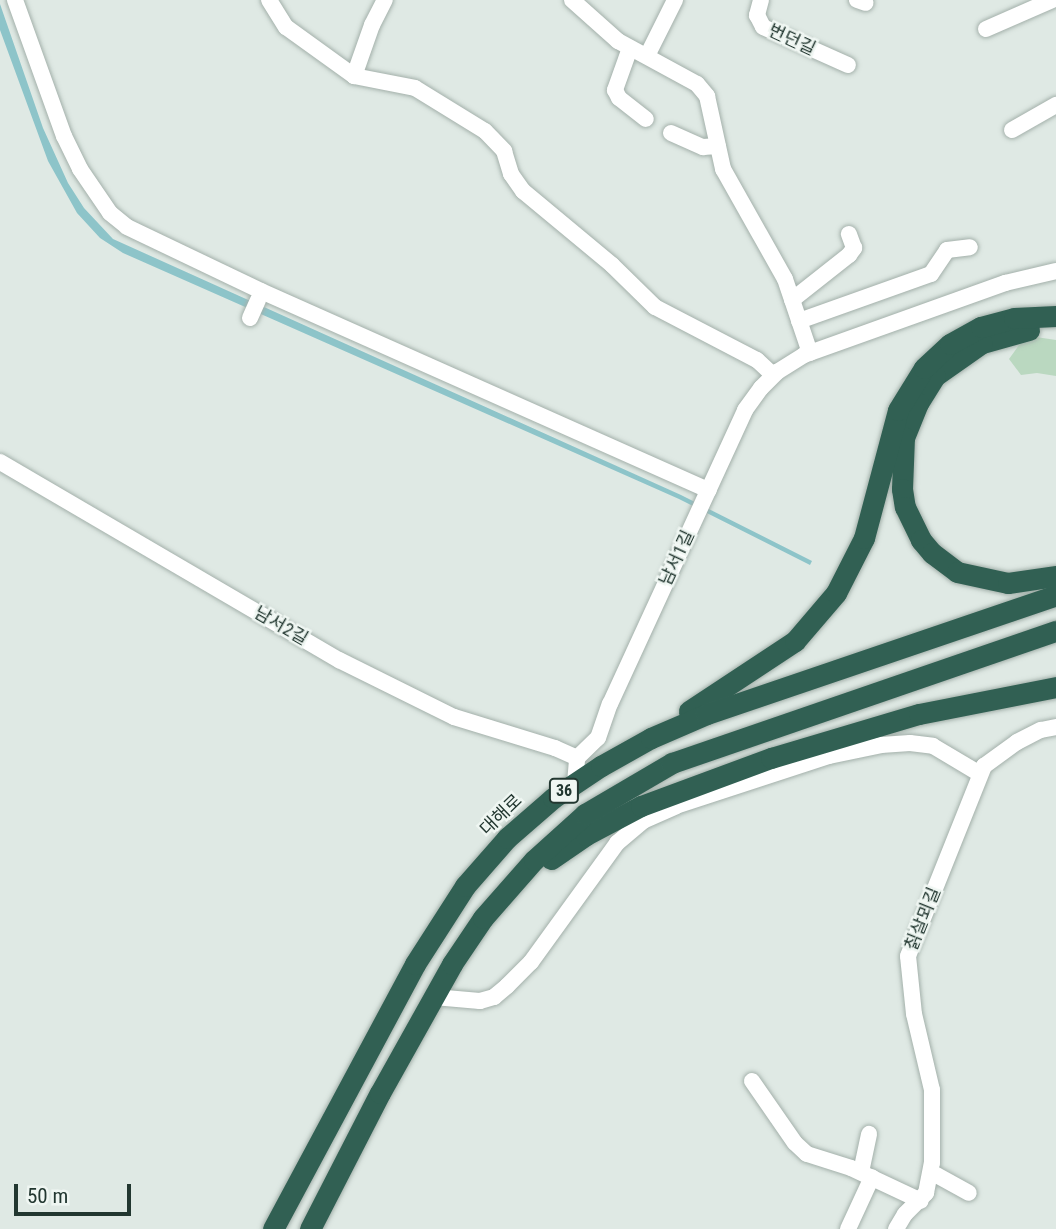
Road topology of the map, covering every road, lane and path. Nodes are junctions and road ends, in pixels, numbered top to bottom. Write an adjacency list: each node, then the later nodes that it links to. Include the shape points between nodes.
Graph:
1 (15, 0): 30 (street, via 80,169 110,213 127,227)
2 (269, 0): 12 (street, via 286,27)
3 (385, 0): 12 (street)
4 (572, 0): 9 (street)
5 (676, 0): 10 (street)
6 (761, 0): 11 (street, 번던길, via 757,15 763,27)
7 (1052, 0): 8 (street)
8 (986, 29)
9 (630, 48): 10 (street); 14 (street, via 615,90)
10 (647, 56): 17 (street, via 697,84 707,96)
11 (848, 65)
12 (354, 76): 28 (street, via 415,88 485,131 503,151 523,191 655,307 757,360)
13 (1056, 105): 15 (street)
14 (646, 119)
15 (1012, 130)
16 (671, 133): 17 (street, via 703,146)
17 (718, 146): 22 (street, via 723,169 777,262)
18 (849, 234): 22 (street, via 854,248 849,255)
19 (970, 247): 25 (street, via 947,250 931,274)
20 (1056, 271): 27 (street, 남서1길, via 1004,283)
21 (258, 300): 24 (street)
22 (792, 300): 25 (street)
23 (1056, 316): 36 (highway, via 998,321 965,335 937,355 913,382 898,410 864,538 849,573 824,609 776,656)
24 (250, 318)
25 (799, 321): 27 (street)
26 (1056, 328): 31 (highway, via 999,336 966,352 935,376 910,420 900,472 905,507 913,524 943,563 989,581 1029,582)
27 (810, 352): 28 (street, 남서1길)
28 (773, 375): 30 (street, 남서1길, via 745,410)
29 (0, 462): 37 (street, 남서2길, via 339,660 454,717)
30 (707, 493): 37 (street, 남서1길, via 598,738)
31 (1056, 576)
32 (1056, 595): 36 (highway, 대해로 / 36, via 720,710)
33 (1056, 631): 40 (highway, 36, via 672,763 584,814)
34 (1056, 687): 40 (highway, via 861,729 682,789 586,835)
35 (1056, 727): 38 (street, 칡살뫼길, via 1017,742)
36 (631, 749): 39 (highway, 대해로 / 36)
37 (577, 758): 39 (street)
38 (980, 774): 41 (street, via 933,747 881,745 829,756 676,806 643,821 617,842 531,962 507,986 480,1002); 44 (street, 칡살뫼길, via 908,956 914,1014 932,1090)
39 (575, 783): 48 (highway, 대해로 / 36, via 507,838 466,887 415,964)
40 (502, 897): 41 (highway, 36, via 483,918)
41 (434, 997): 49 (highway, 36)
42 (752, 1081): 45 (street, via 807,1154)
43 (869, 1134): 45 (street)
44 (931, 1172): 46 (street); 47 (street, 칡살뫼길)
45 (867, 1174): 47 (street); 50 (street)
46 (969, 1193)
47 (921, 1201): 51 (street, 칡살뫼길)
48 (273, 1229)
49 (310, 1229)
50 (848, 1229)
51 (896, 1229)

